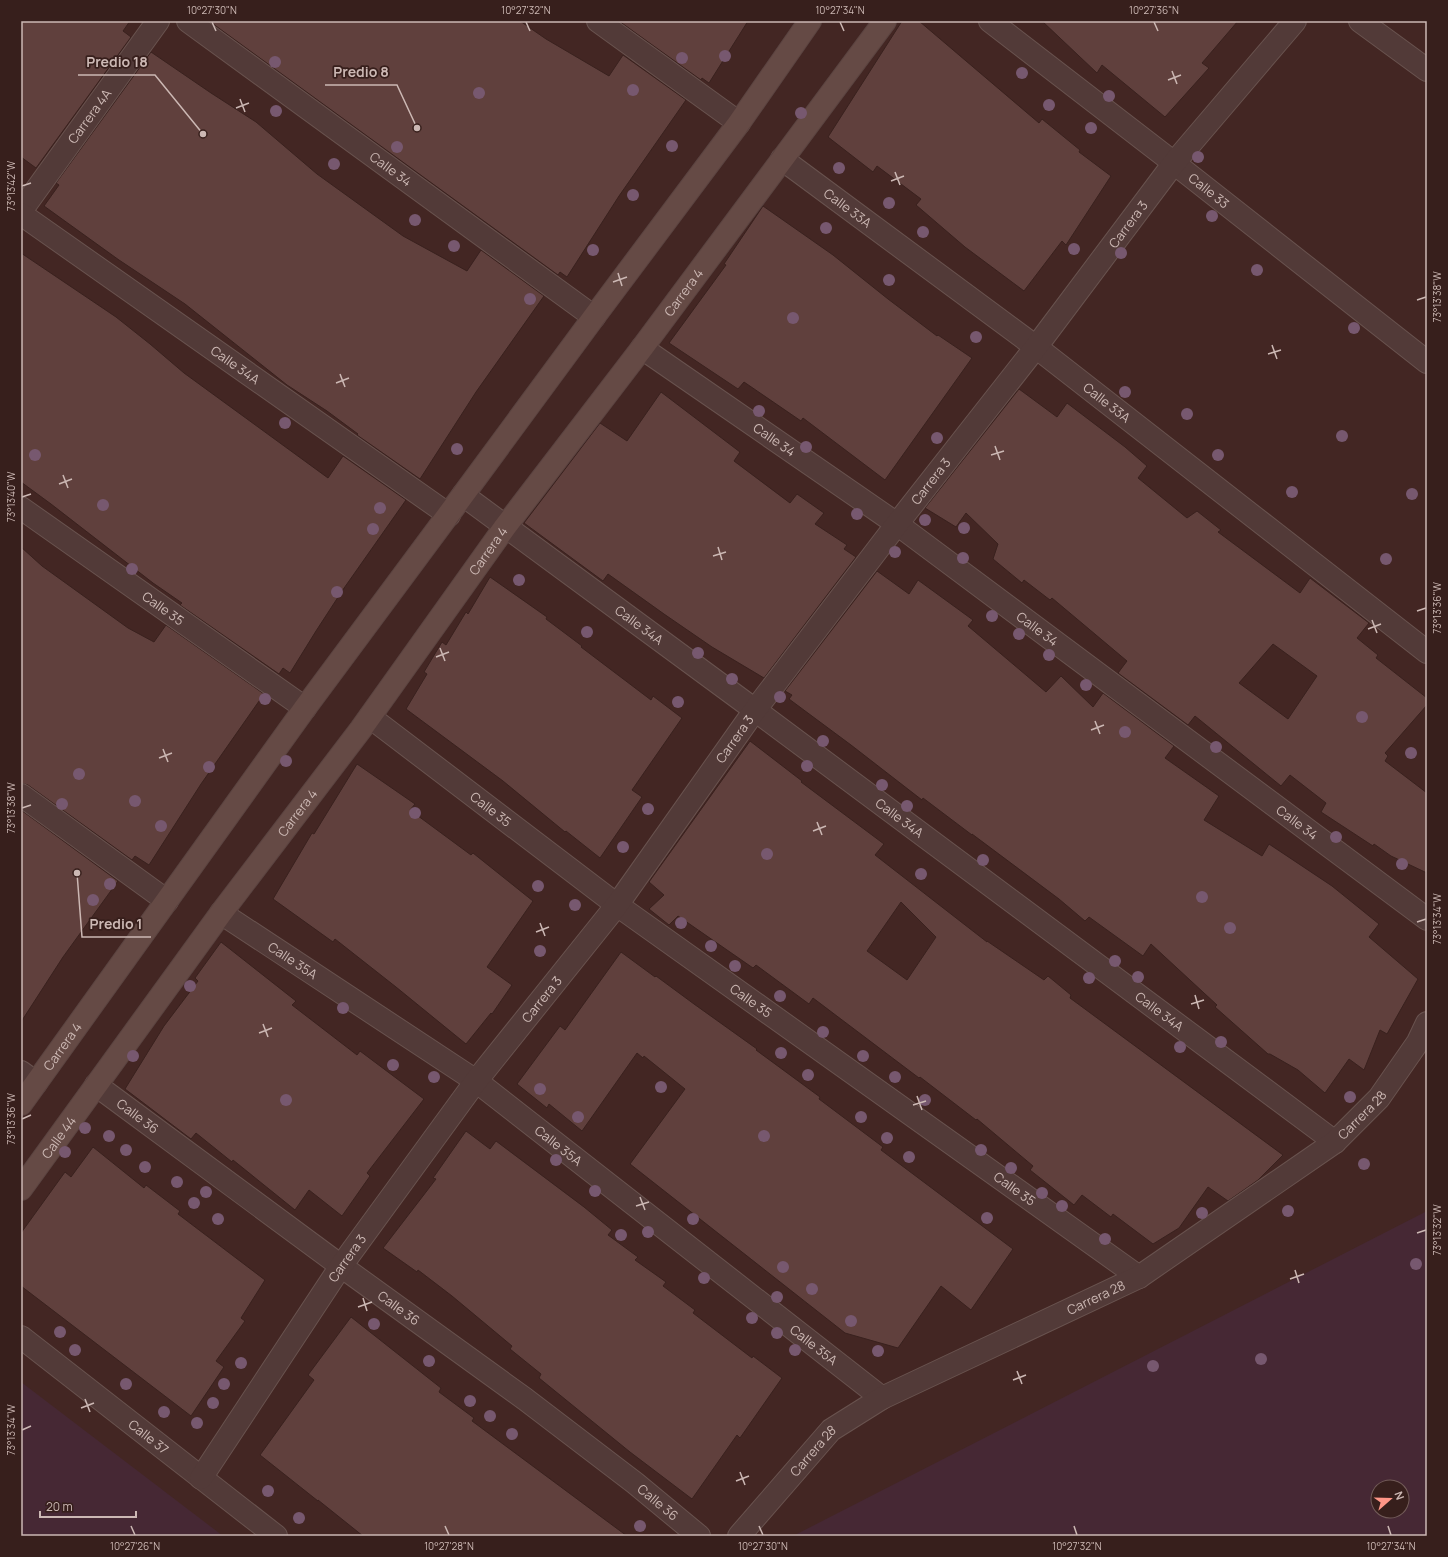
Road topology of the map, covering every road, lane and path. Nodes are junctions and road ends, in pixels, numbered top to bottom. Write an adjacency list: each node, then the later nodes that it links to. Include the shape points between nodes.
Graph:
1 (158, 21): 13 (street, Carrera 4A)
2 (188, 21): 16 (street, Calle 34)
3 (598, 21): 10 (street)
4 (810, 21): 10 (main road, Carrera 4)
5 (885, 21): 11 (main road, Carrera 4)
6 (990, 21): 12 (street, Calle 33)
7 (1295, 21): 12 (street, Carrera 3)
8 (1360, 21): 9 (street)
9 (1427, 70)
10 (739, 123): 16 (main road, Carrera 4)
11 (782, 159): 17 (street, Calle 33A); 18 (main road, Carrera 4)
12 (1174, 163): 17 (street, Carrera 3); 19 (street, Calle 33)
13 (28, 187): 14 (street, Carrera 4A)
14 (21, 211)
15 (21, 214): 22 (street, Calle 34A)
16 (594, 317): 20 (main road, Carrera 4)
17 (1036, 347): 23 (street, Carrera 3); 25 (street, Calle 33A)
18 (642, 348): 23 (street, Calle 34); 24 (main road, Carrera 4)
19 (1427, 362)
20 (463, 495): 22 (main road, Carrera 4); 24 (street, Calle 34A)
21 (21, 508): 26 (street, Calle 35)
22 (449, 515): 26 (main road, Carrera 4)
23 (897, 524): 27 (street, Carrera 3); 33 (street, Calle 34)
24 (505, 527): 27 (street, Calle 34A); 28 (main road, Carrera 4)
25 (1427, 652)
26 (304, 708): 30 (main road, Carrera 4)
27 (755, 710): 31 (street, Carrera 3); 39 (street, Calle 34A)
28 (370, 716): 31 (street, Calle 35); 32 (main road, Carrera 4)
29 (21, 794): 30 (street)
30 (167, 901): 35 (main road, Carrera 4)
31 (616, 905): 36 (street, Carrera 3); 42 (street, Calle 35)
32 (221, 913): 36 (street, Calle 35A); 37 (main road, Carrera 4)
33 (1427, 919)
34 (1427, 1023): 39 (street, Carrera 28, via 1418,1042 1379,1098)
35 (29, 1077): 38 (main road)
36 (476, 1081): 41 (street, Carrera 3); 44 (street, Calle 35A)
37 (96, 1085): 40 (main road, Calle 44); 41 (street, Calle 36)
38 (21, 1104)
39 (1335, 1142): 42 (street, Carrera 28)
40 (21, 1189)
41 (341, 1266): 45 (street, Carrera 3); 47 (street, Calle 36, via 532,1403)
42 (1139, 1277): 44 (street, Carrera 28)
43 (21, 1337): 45 (street, Calle 37)
44 (882, 1398): 48 (street, Carrera 28, via 831,1430)
45 (201, 1478): 46 (street, Calle 37)
46 (276, 1536)
47 (699, 1536)
48 (739, 1536)

